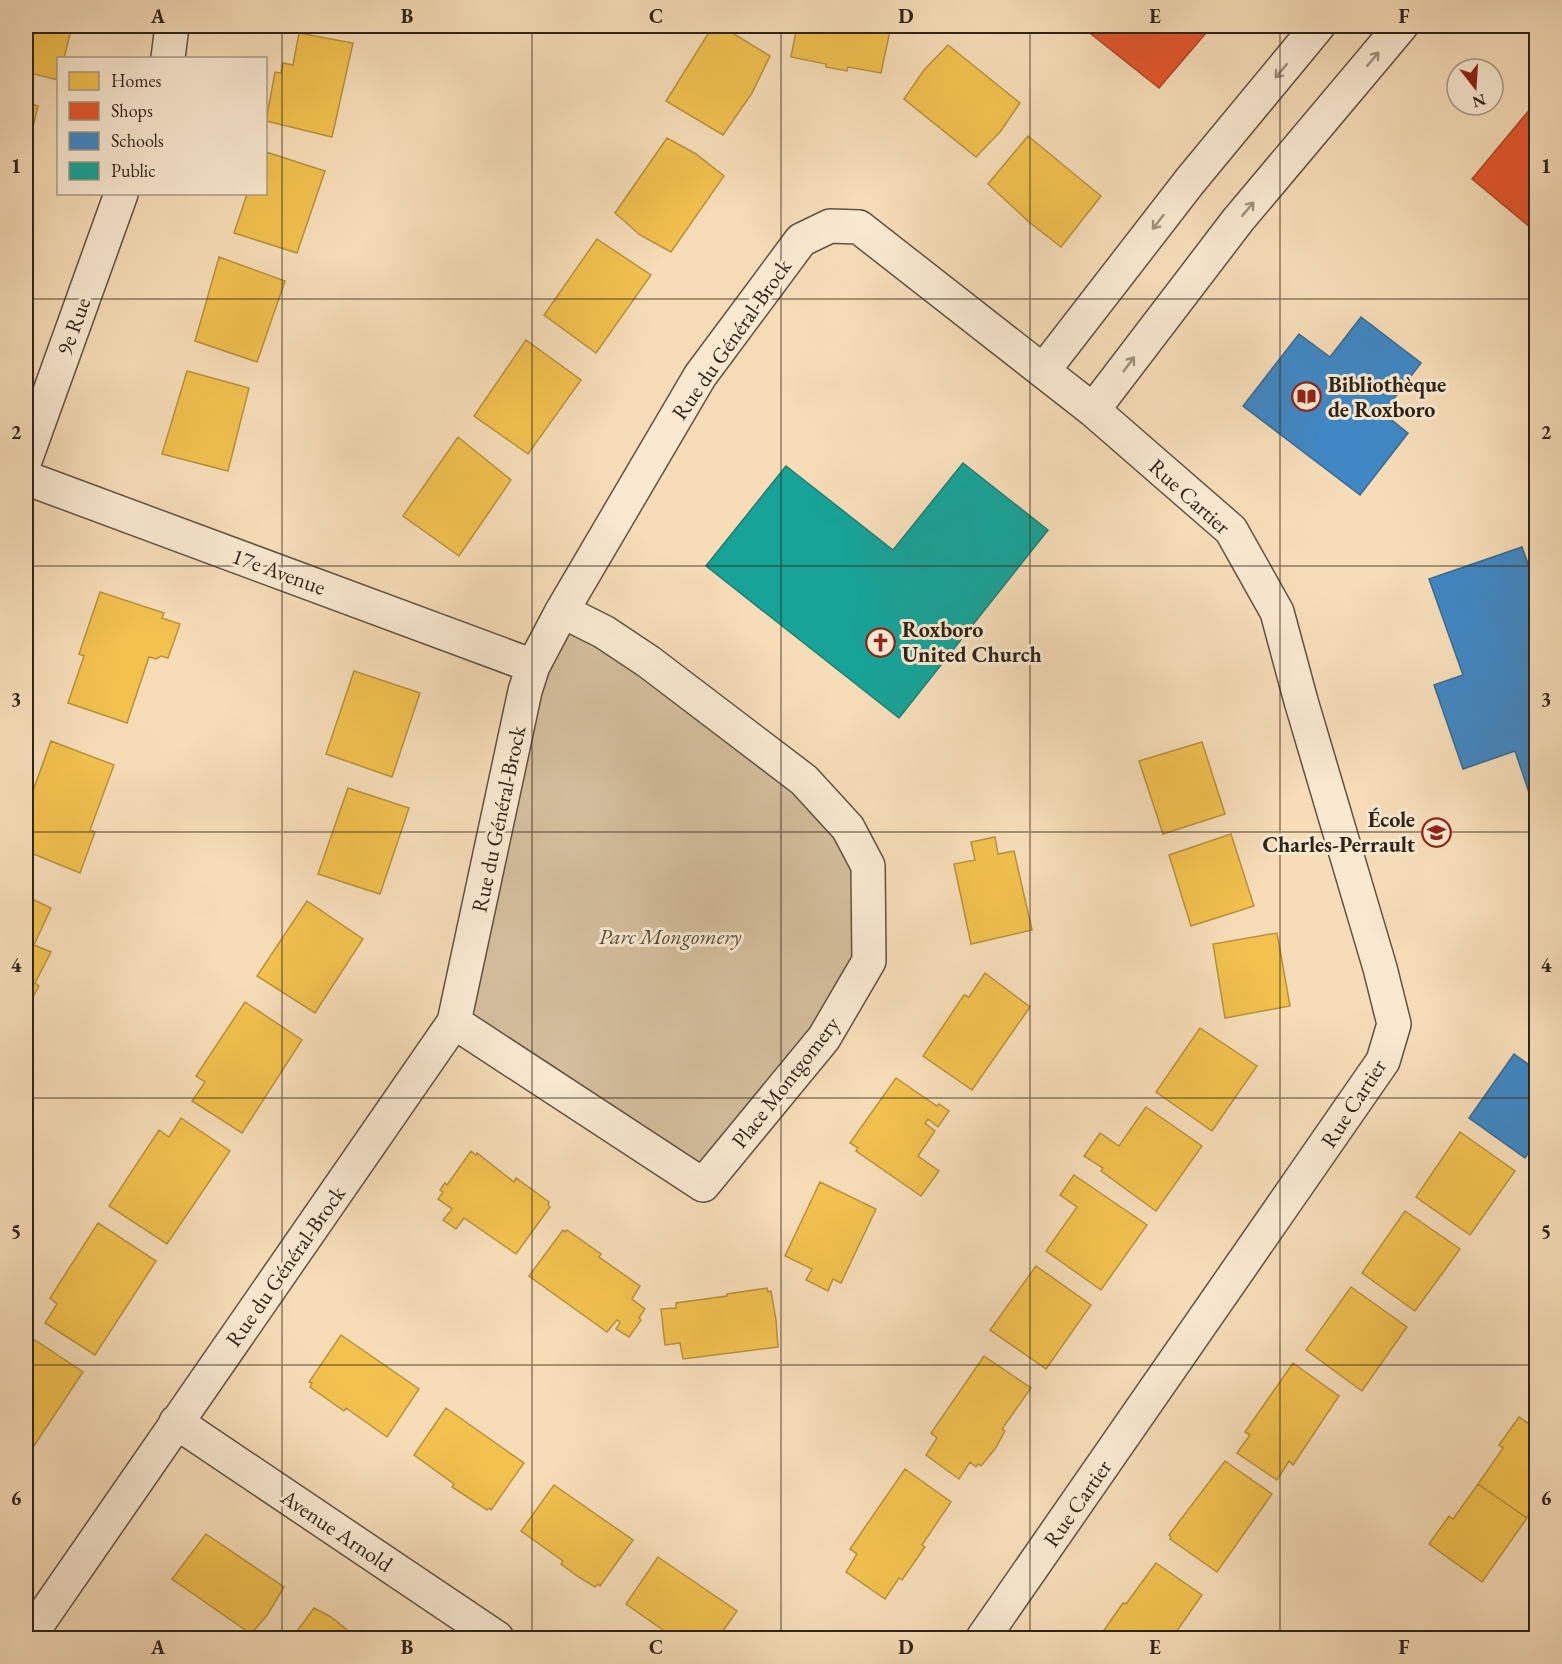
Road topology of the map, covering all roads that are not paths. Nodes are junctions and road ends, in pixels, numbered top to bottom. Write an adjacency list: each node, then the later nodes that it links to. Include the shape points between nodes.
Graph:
1 (172, 26): 4 (street)
2 (1318, 26): 6 (street, one-way to 6, via 1190,181)
3 (1401, 26): 7 (street, one-way to 3, via 1238,220)
4 (168, 57)
5 (121, 195): 8 (street, 9e Rue)
6 (1043, 371): 7 (street, Rue Cartier); 10 (street, Rue du Général-Brock, via 859,227 830,226 801,240 700,376)
7 (1093, 410): 16 (street, Rue Cartier, via 1231,530 1277,612 1394,1024 1383,1061)
8 (26, 458)
9 (26, 478): 11 (street, 17e Avenue)
10 (562, 611): 11 (street, Rue du Général-Brock); 12 (street, Place Montgomery, via 604,632 649,662 777,759 804,780 848,828 868,866 869,961 824,1038 703,1185)
11 (533, 666): 12 (street, Rue du Général-Brock)
12 (454, 1022): 13 (street, Rue du Général-Brock)
13 (176, 1422): 14 (street, Rue du Général-Brock); 15 (street, Avenue Arnold)
14 (28, 1638)
15 (497, 1638)
16 (982, 1638)

